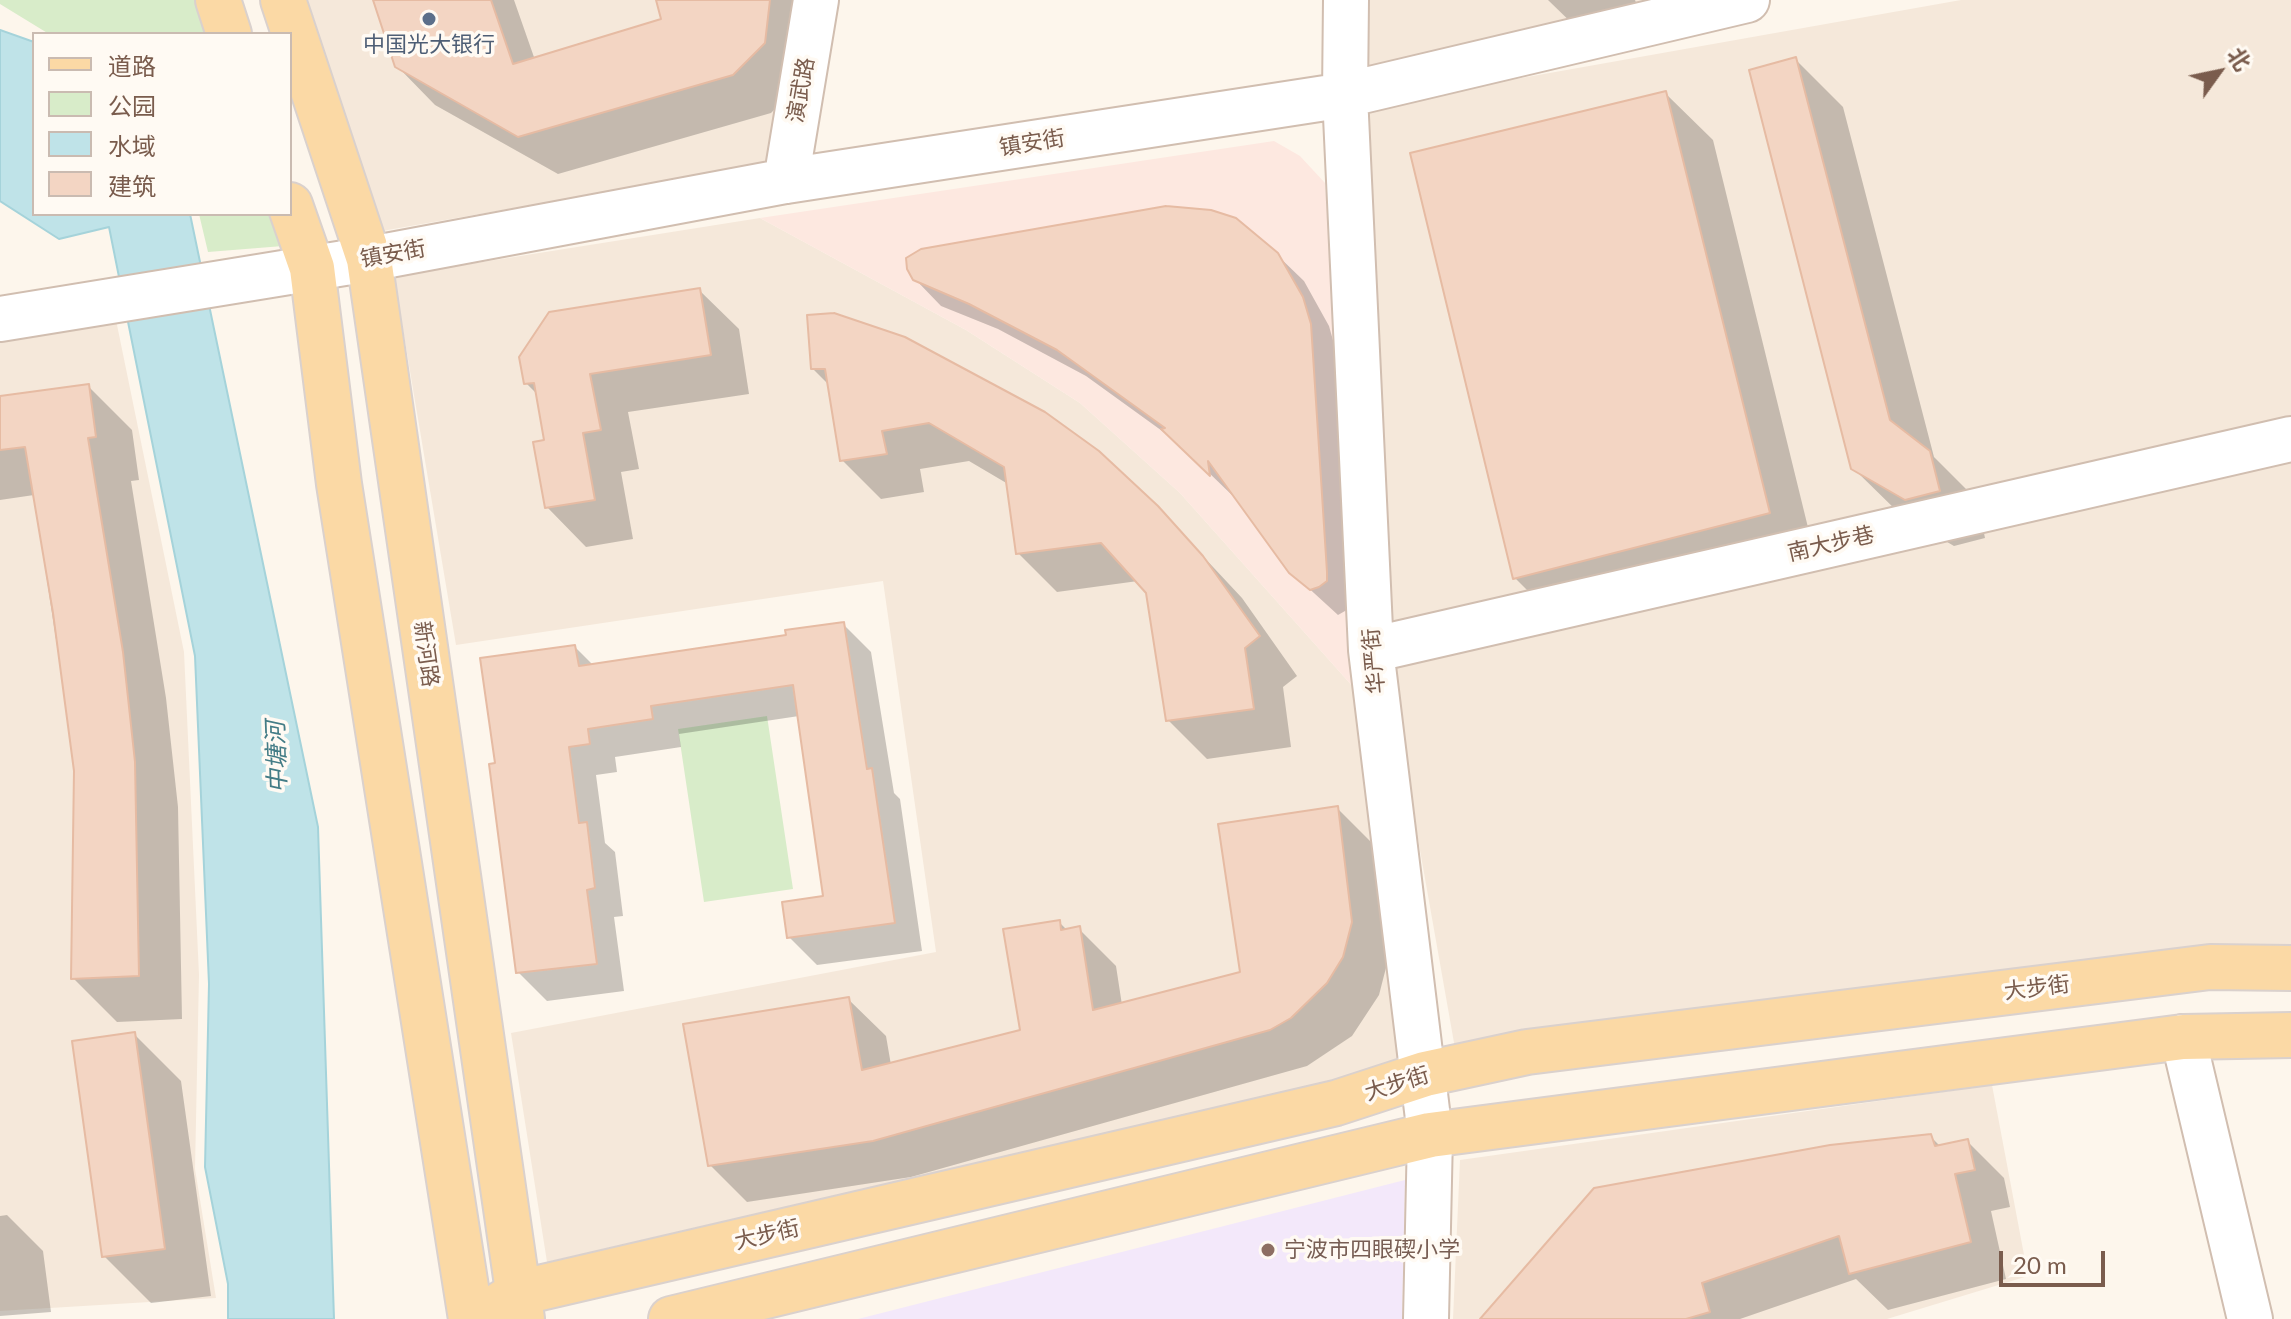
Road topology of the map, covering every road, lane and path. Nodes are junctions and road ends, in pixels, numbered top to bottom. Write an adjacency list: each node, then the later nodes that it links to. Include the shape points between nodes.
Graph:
1 (218, 0): 6 (main road)
2 (283, 0): 10 (main road, 新河路)
3 (816, 0): 8 (street, 演武路)
4 (1346, 0): 7 (street, 华严街)
5 (1747, 0): 7 (street, 镇安街)
6 (228, 32)
7 (1345, 95): 8 (street, 镇安街); 14 (street, 华严街)
8 (786, 181): 10 (street, 镇安街)
9 (292, 211): 11 (main road)
10 (369, 259): 11 (street, 镇安街); 20 (main road, 新河路)
11 (312, 268): 12 (street, 镇安街); 21 (main road, via 339,484)
12 (4, 318)
13 (2291, 439): 14 (street, 南大步巷)
14 (1371, 650): 18 (street, 华严街)
15 (2291, 968): 18 (main road, 大步街, via 2210,967 1527,1052)
16 (2291, 1035): 17 (main road)
17 (2183, 1037): 19 (main road); 25 (street)
18 (1425, 1074): 19 (street, 华严街); 20 (main road, 大步街, via 1336,1103)
19 (1430, 1135): 23 (main road); 24 (street, 华严街)
20 (520, 1306): 22 (main road, 大步街)
21 (471, 1319)
22 (478, 1319)
23 (671, 1319)
24 (1426, 1319)
25 (2250, 1319)

